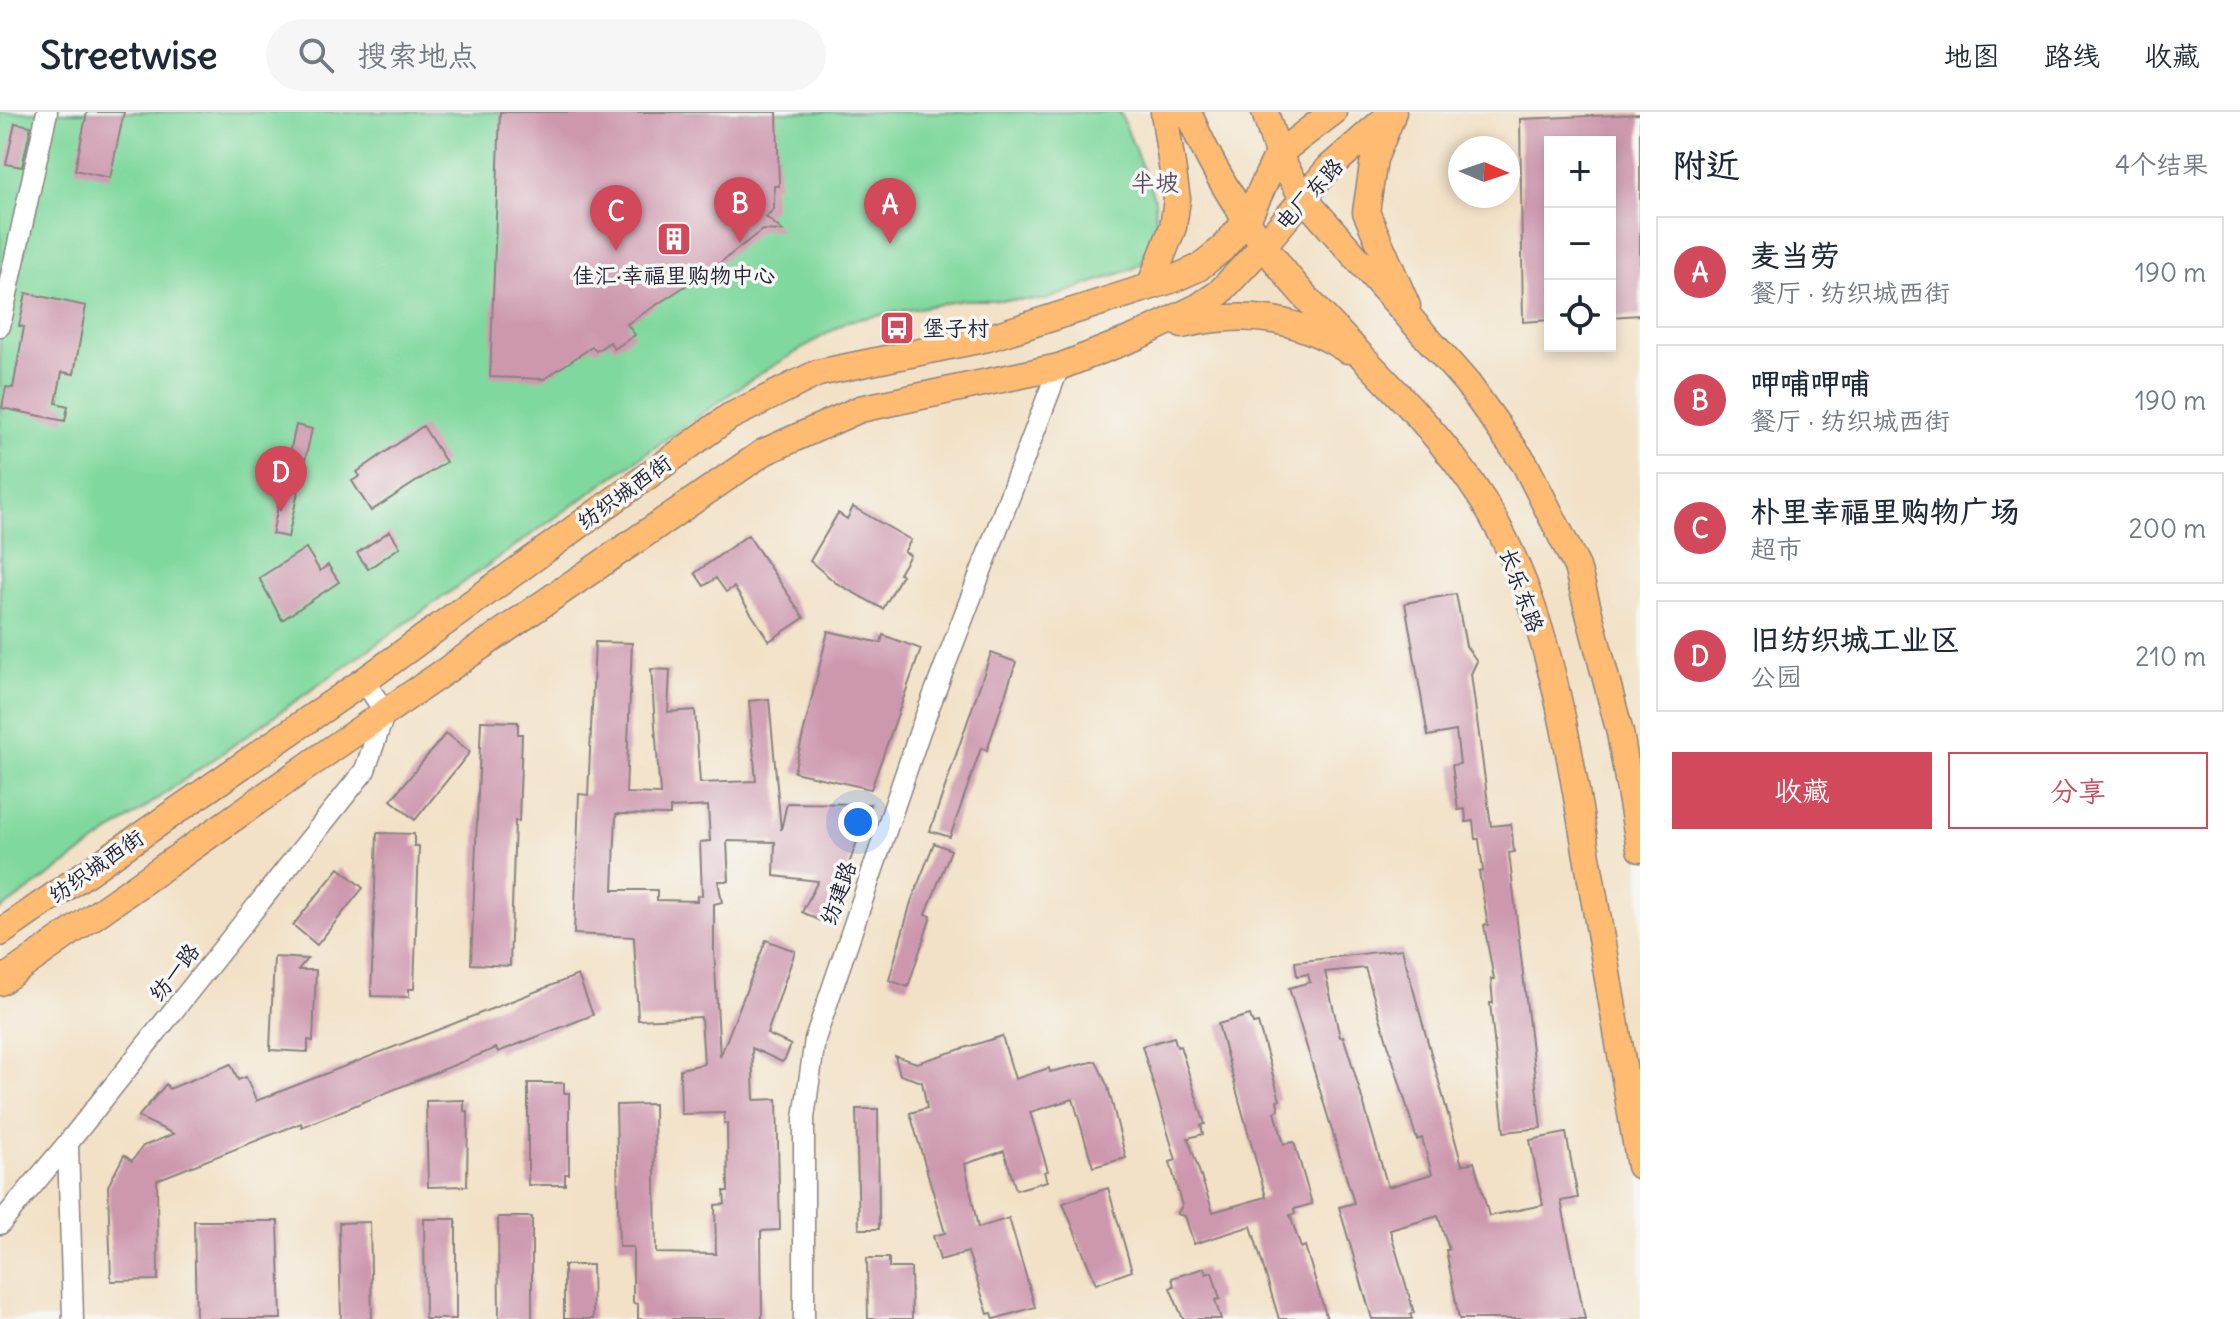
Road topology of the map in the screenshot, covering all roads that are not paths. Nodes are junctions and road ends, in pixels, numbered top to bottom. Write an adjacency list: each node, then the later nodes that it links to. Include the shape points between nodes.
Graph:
1 (47, 112): 12 (street)
2 (1164, 112): 11 (main road, via 1177,199 1173,227)
3 (1188, 112): 9 (main road, 长乐东路)
4 (1265, 112): 7 (main road)
5 (1333, 112): 7 (main road, 电厂东路)
6 (1394, 112): 8 (main road, 电厂东路); 13 (main road, via 1374,159 1366,212)
7 (1278, 154): 8 (main road); 9 (main road, 纺织城西街)
8 (1302, 196): 10 (main road, 电厂东路); 13 (main road)
9 (1247, 220): 10 (main road, 长乐东路); 11 (main road, 纺织城西街, via 1198,268)
10 (1263, 246): 14 (main road, 纺织城西街, via 1219,293); 16 (main road, 长乐东路)
11 (1150, 286): 17 (main road, 纺织城西街, via 988,338 818,373 776,392 718,425)
12 (0, 326)
13 (1415, 328): 19 (main road, via 1467,383 1525,464 1577,567 1620,733)
14 (1136, 337): 15 (main road, 纺织城西街); 16 (main road, via 1222,316 1250,316 1305,328)
15 (1059, 367): 18 (main road, 纺织城西街, via 860,409 764,452); 26 (street, 纺建路, via 920,731 815,1039 804,1118)
16 (1376, 369): 23 (main road, 长乐东路, via 1438,437 1515,560 1549,667 1572,772)
17 (364, 681): 18 (street); 20 (main road, 纺织城西街)
18 (385, 712): 21 (main road, 纺织城西街); 22 (street, 纺一路, via 365,770)
19 (1640, 849)
20 (0, 933)
21 (0, 982)
22 (68, 1143): 24 (street, 纺一路); 25 (street)
23 (1640, 1166)
24 (0, 1224)
25 (73, 1319)
26 (804, 1319)

